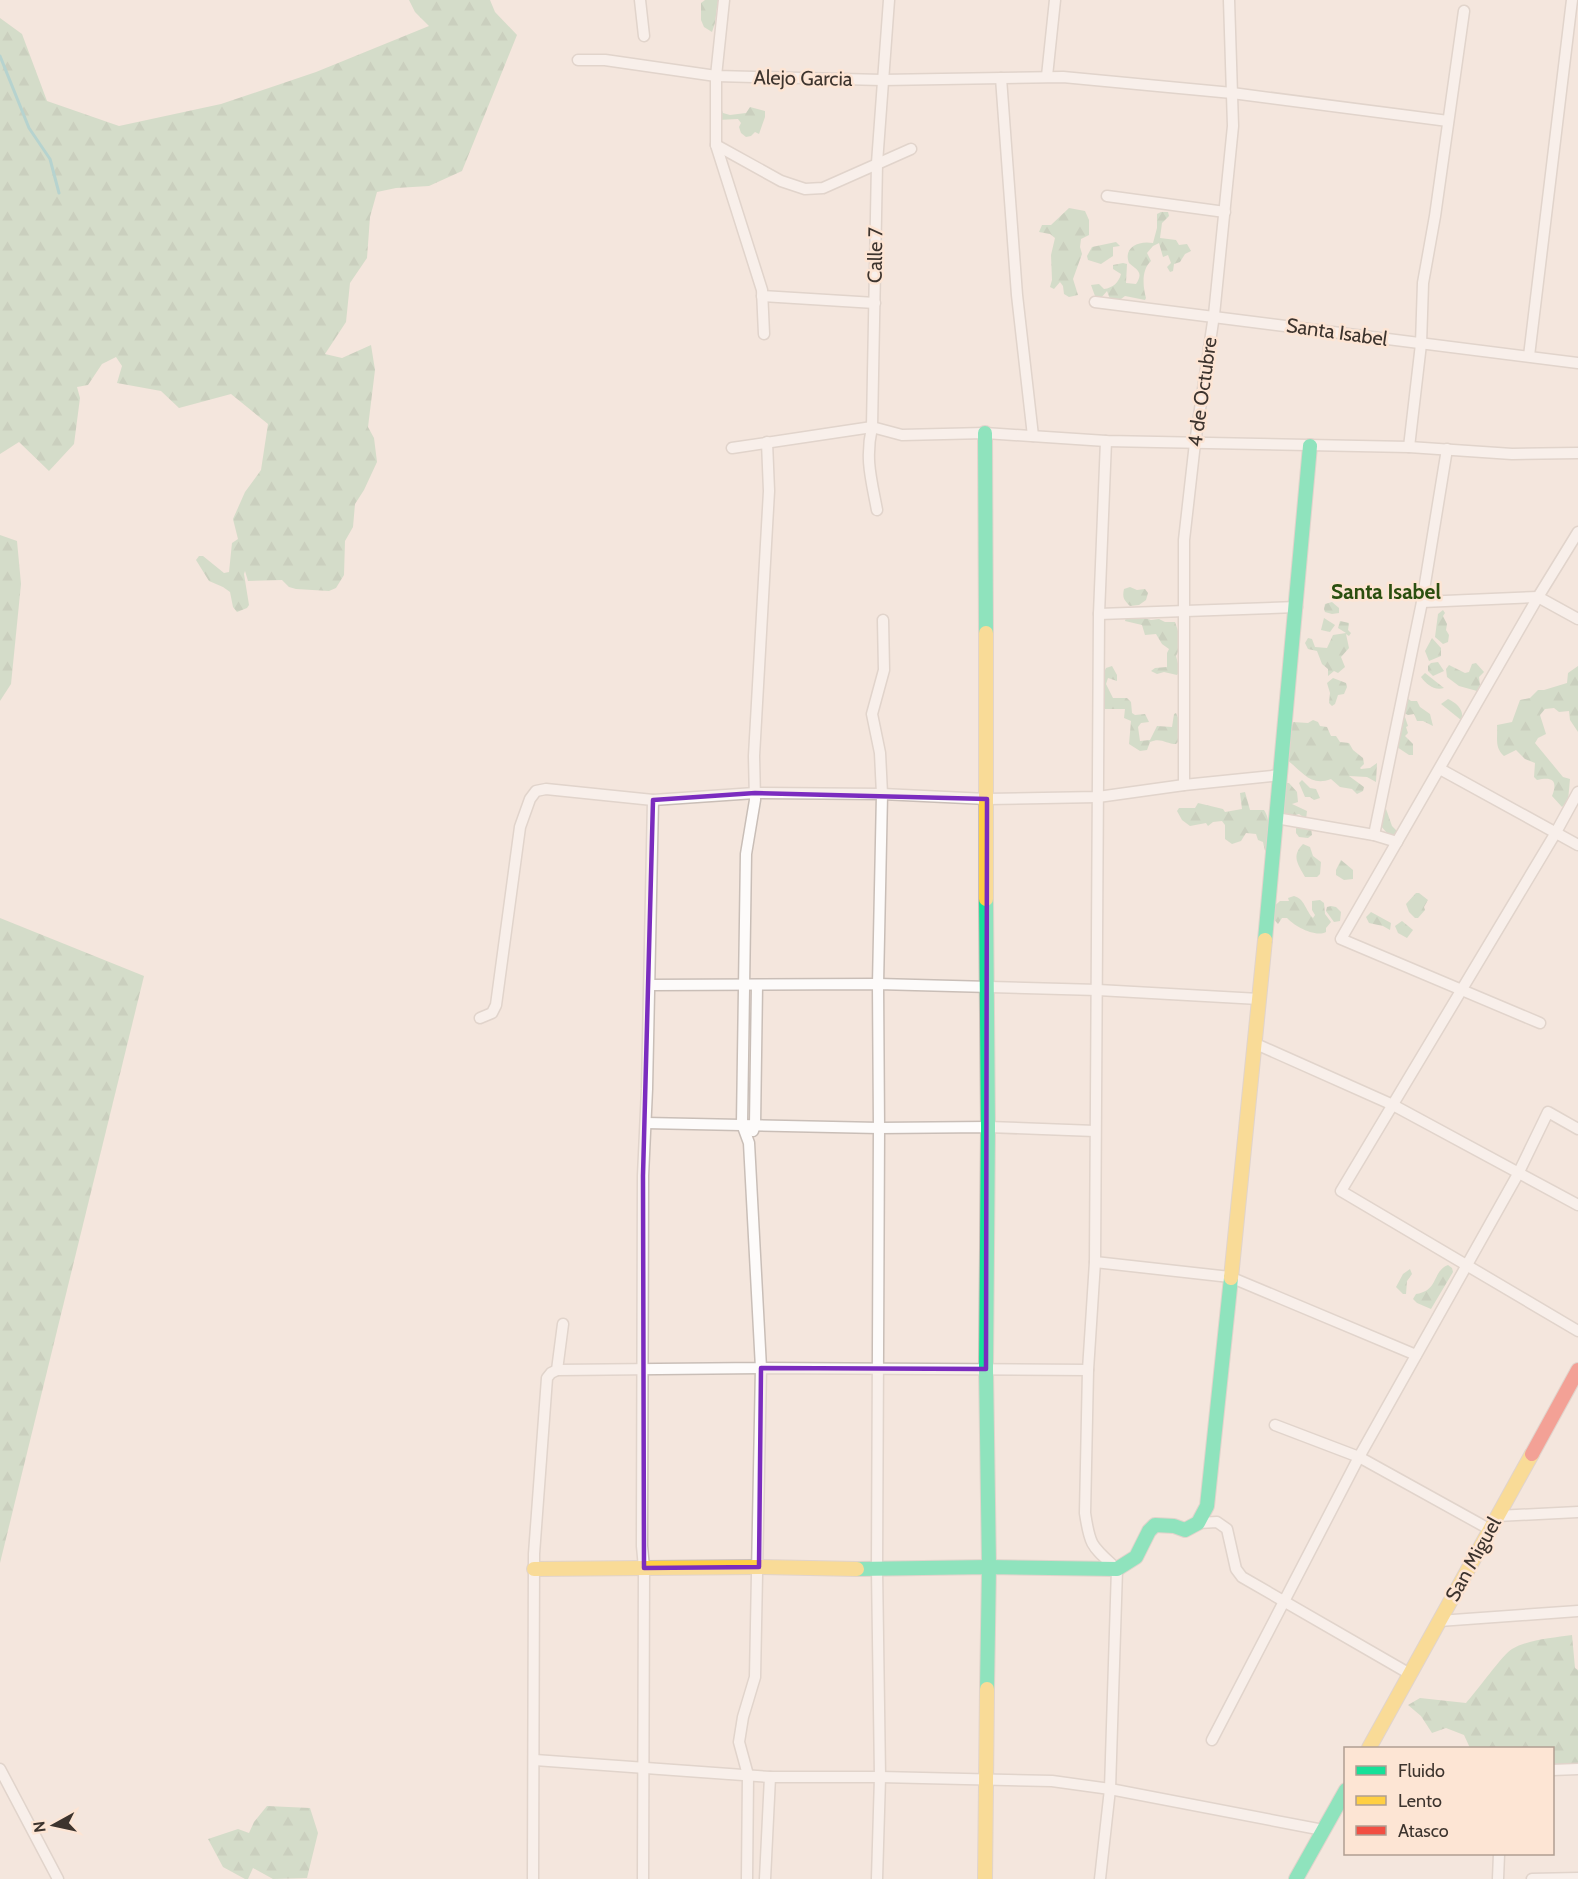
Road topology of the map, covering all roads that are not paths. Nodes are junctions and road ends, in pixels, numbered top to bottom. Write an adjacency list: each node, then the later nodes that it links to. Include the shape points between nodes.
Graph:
1 (640, 0): 8 (street)
2 (724, 0): 10 (street)
3 (889, 0): 13 (street, Calle 7)
4 (1054, 0): 11 (street)
5 (1229, 0): 14 (street, 4 de Octubre)
6 (1572, 0): 27 (street)
7 (1464, 11): 15 (street)
8 (644, 36)
9 (578, 60): 10 (street, Alejo Garcia, via 605,60)
10 (716, 76): 13 (street, Alejo Garcia); 16 (street)
11 (1047, 76): 12 (street, Alejo Garcia); 14 (street, Alejo Garcia)
12 (1001, 78): 13 (street, Alejo Garcia); 31 (street, via 1017,295)
13 (882, 80): 18 (street, Calle 7)
14 (1232, 93): 15 (street, Alejo Garcia); 20 (street, 4 de Octubre)
15 (1449, 121): 26 (street, via 1423,283)
16 (716, 145): 18 (street, via 781,181 805,189 823,188); 21 (street)
17 (911, 149): 18 (street)
18 (877, 163): 23 (street, Calle 7)
19 (1107, 196): 20 (street)
20 (1225, 212): 24 (street, 4 de Octubre)
21 (762, 296): 23 (street); 25 (street)
22 (1095, 302): 24 (street, Santa Isabel)
23 (875, 303): 29 (street, Calle 7)
24 (1214, 315): 26 (street, Santa Isabel); 34 (street, 4 de Octubre)
25 (764, 334)
26 (1421, 344): 27 (street, Santa Isabel); 36 (street)
27 (1529, 356): 28 (street, Santa Isabel)
28 (1578, 363)
29 (872, 427): 30 (street, via 902,435); 33 (street); 40 (street, Calle 7, via 867,449)
30 (985, 433): 31 (street); 56 (street)
31 (1033, 436): 32 (street)
32 (1106, 441): 34 (street); 46 (street)
33 (767, 442): 37 (street); 53 (street, via 769,491 757,673)
34 (1195, 443): 35 (street); 45 (street, 4 de Octubre, via 1184,540)
35 (1310, 446): 36 (street); 44 (street)
36 (1409, 447): 38 (street)
37 (732, 448)
38 (1447, 449): 39 (street, via 1512,454); 43 (street)
39 (1578, 453)
40 (877, 510)
41 (1578, 532): 42 (street)
42 (1538, 597): 43 (street); 48 (street); 49 (street)
43 (1422, 602): 60 (street)
44 (1297, 607): 45 (street); 50 (street)
45 (1183, 610): 46 (street); 51 (street, 4 de Octubre)
46 (1099, 614): 55 (street)
47 (883, 620): 54 (street, via 884,670 872,714 880,753)
48 (1578, 620)
49 (1440, 769): 59 (street); 61 (street)
50 (1281, 775): 51 (street); 58 (street)
51 (1184, 784): 55 (street)
52 (1578, 792): 59 (street)
53 (755, 793): 54 (street); 57 (street); 65 (street, via 746,854)
54 (882, 794): 56 (street); 63 (street)
55 (1098, 797): 56 (street); 68 (street)
56 (987, 799): 67 (street)
57 (653, 800): 64 (street); 71 (street, via 536,791 520,826 496,1005 492,1013)
58 (1276, 818): 60 (street); 70 (street)
59 (1555, 834): 62 (street); 69 (street)
60 (1374, 835): 61 (street)
61 (1397, 842): 69 (street, via 1341,939)
62 (1578, 845)
63 (878, 984): 66 (street); 67 (street); 79 (street)
64 (650, 985): 65 (street); 75 (street)
65 (744, 985): 66 (street); 76 (street)
66 (757, 985): 77 (street)
67 (986, 987): 68 (street); 78 (street)
68 (1098, 990): 70 (street); 81 (street)
69 (1462, 990): 72 (street); 74 (street)
70 (1259, 999): 73 (street)
71 (480, 1018)
72 (1540, 1023)
73 (1256, 1044): 74 (street); 87 (street)
74 (1393, 1105): 83 (street); 86 (street, via 1341,1191)
75 (646, 1123): 76 (street); 91 (street)
76 (742, 1124): 77 (street); 82 (street)
77 (755, 1125): 79 (street); 82 (street)
78 (988, 1127): 79 (street); 81 (street); 94 (street)
79 (879, 1128): 93 (street)
80 (1578, 1129): 83 (street, via 1548,1113)
81 (1095, 1131): 85 (street)
82 (749, 1143): 92 (street)
83 (1518, 1174): 84 (street); 86 (street)
84 (1578, 1205)
85 (1095, 1262): 87 (street); 96 (street)
86 (1467, 1266): 89 (street); 90 (street)
87 (1230, 1277): 90 (street); 102 (street, via 1207,1506)
88 (563, 1324): 95 (street)
89 (1578, 1331)
90 (1416, 1355): 99 (street)
91 (641, 1368): 92 (street); 95 (street); 106 (street)
92 (761, 1368): 93 (street); 104 (street)
93 (878, 1368): 94 (street); 108 (street)
94 (986, 1369): 96 (street); 105 (street)
95 (557, 1370): 107 (street, via 547,1378)
96 (1088, 1370): 109 (street, via 1088,1536 1093,1548)
97 (1578, 1370): 101 (street, San Miguel)
98 (1275, 1425): 99 (street)
99 (1359, 1457): 103 (street); 110 (street)
100 (1578, 1512): 101 (street)
101 (1497, 1516): 103 (street, San Miguel)
102 (1198, 1523): 109 (street, via 1185,1530 1155,1525 1136,1557); 110 (street, via 1217,1522 1227,1529 1236,1569 1242,1577)
103 (1489, 1529): 112 (street, San Miguel)
104 (759, 1567): 106 (street); 108 (street); 121 (street, via 755,1677 739,1742)
105 (988, 1567): 108 (street); 109 (street); 124 (street)
106 (644, 1568): 107 (street); 117 (street)
107 (534, 1569): 116 (street)
108 (877, 1569): 123 (street)
109 (1117, 1569): 125 (street)
110 (1284, 1602): 113 (street); 114 (street)
111 (1578, 1611): 112 (street)
112 (1439, 1621): 113 (street, San Miguel)
113 (1410, 1674): 115 (street, San Miguel)
114 (1212, 1740)
115 (1369, 1747)
116 (535, 1760): 117 (street); 131 (street)
117 (643, 1767): 121 (street); 132 (street)
118 (0, 1769): 130 (street)
119 (1578, 1769): 120 (street)
120 (1554, 1770)
121 (748, 1775): 122 (street); 133 (street)
122 (770, 1777): 123 (street); 134 (street)
123 (880, 1777): 124 (street); 135 (street)
124 (985, 1779): 125 (street, via 1052,1781); 136 (street)
125 (1110, 1789): 127 (street); 137 (street)
126 (1344, 1793): 127 (street)
127 (1323, 1830): 138 (street)
128 (1499, 1855): 139 (street)
129 (1578, 1878): 140 (street)
130 (58, 1879)
131 (533, 1879)
132 (643, 1879)
133 (747, 1879)
134 (765, 1879)
135 (877, 1879)
136 (985, 1879)
137 (1100, 1879)
138 (1296, 1879)
139 (1498, 1879)
140 (1532, 1879)

